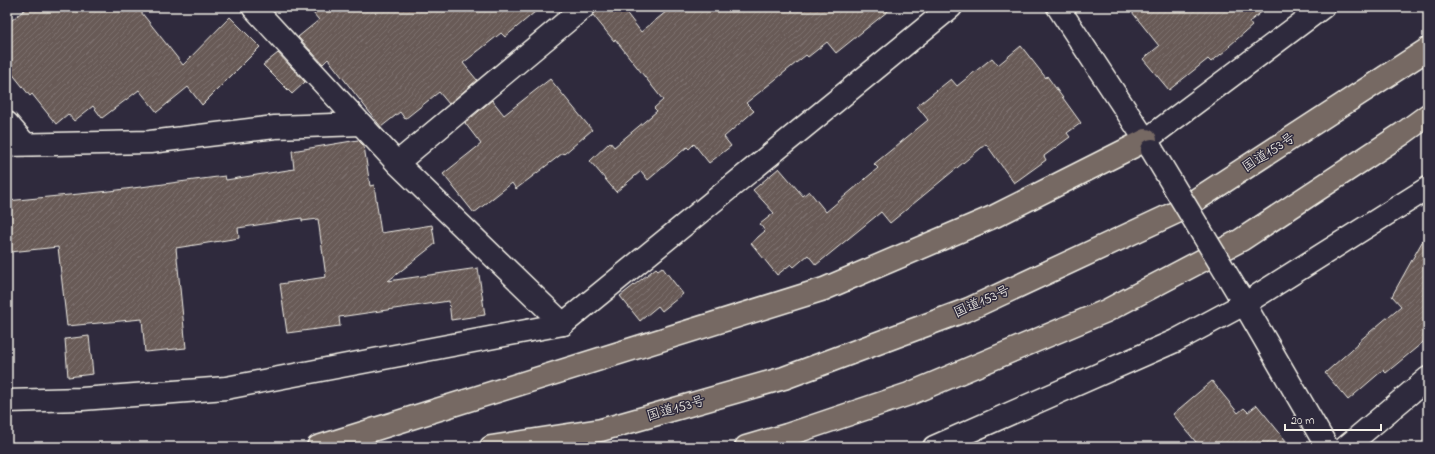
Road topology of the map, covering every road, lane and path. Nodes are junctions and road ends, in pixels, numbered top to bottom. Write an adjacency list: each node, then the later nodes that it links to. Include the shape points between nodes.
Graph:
1 (253, 7): 9 (street)
2 (584, 7): 12 (street)
3 (951, 7): 15 (street)
4 (1058, 7): 11 (street)
5 (1323, 7): 11 (street)
6 (1428, 49): 19 (highway, 国道153号, via 1180,211 969,309 784,378 601,430)
7 (1428, 115): 20 (highway, via 1241,240 1106,311 909,394)
8 (7, 123): 10 (street)
9 (361, 124): 10 (street, via 275,127 150,142); 12 (street)
10 (16, 144)
11 (1149, 145): 14 (street, bridge); 18 (highway, via 995,216 824,289)
12 (396, 163): 15 (street)
13 (1428, 188): 14 (street)
14 (1241, 298): 21 (street, via 1174,341); 22 (street)
15 (563, 324): 17 (street, via 226,388 82,399)
16 (1428, 378): 23 (street)
17 (7, 401)
18 (318, 447)
19 (491, 447)
20 (746, 447)
21 (934, 447)
22 (1327, 447)
23 (1346, 447)

